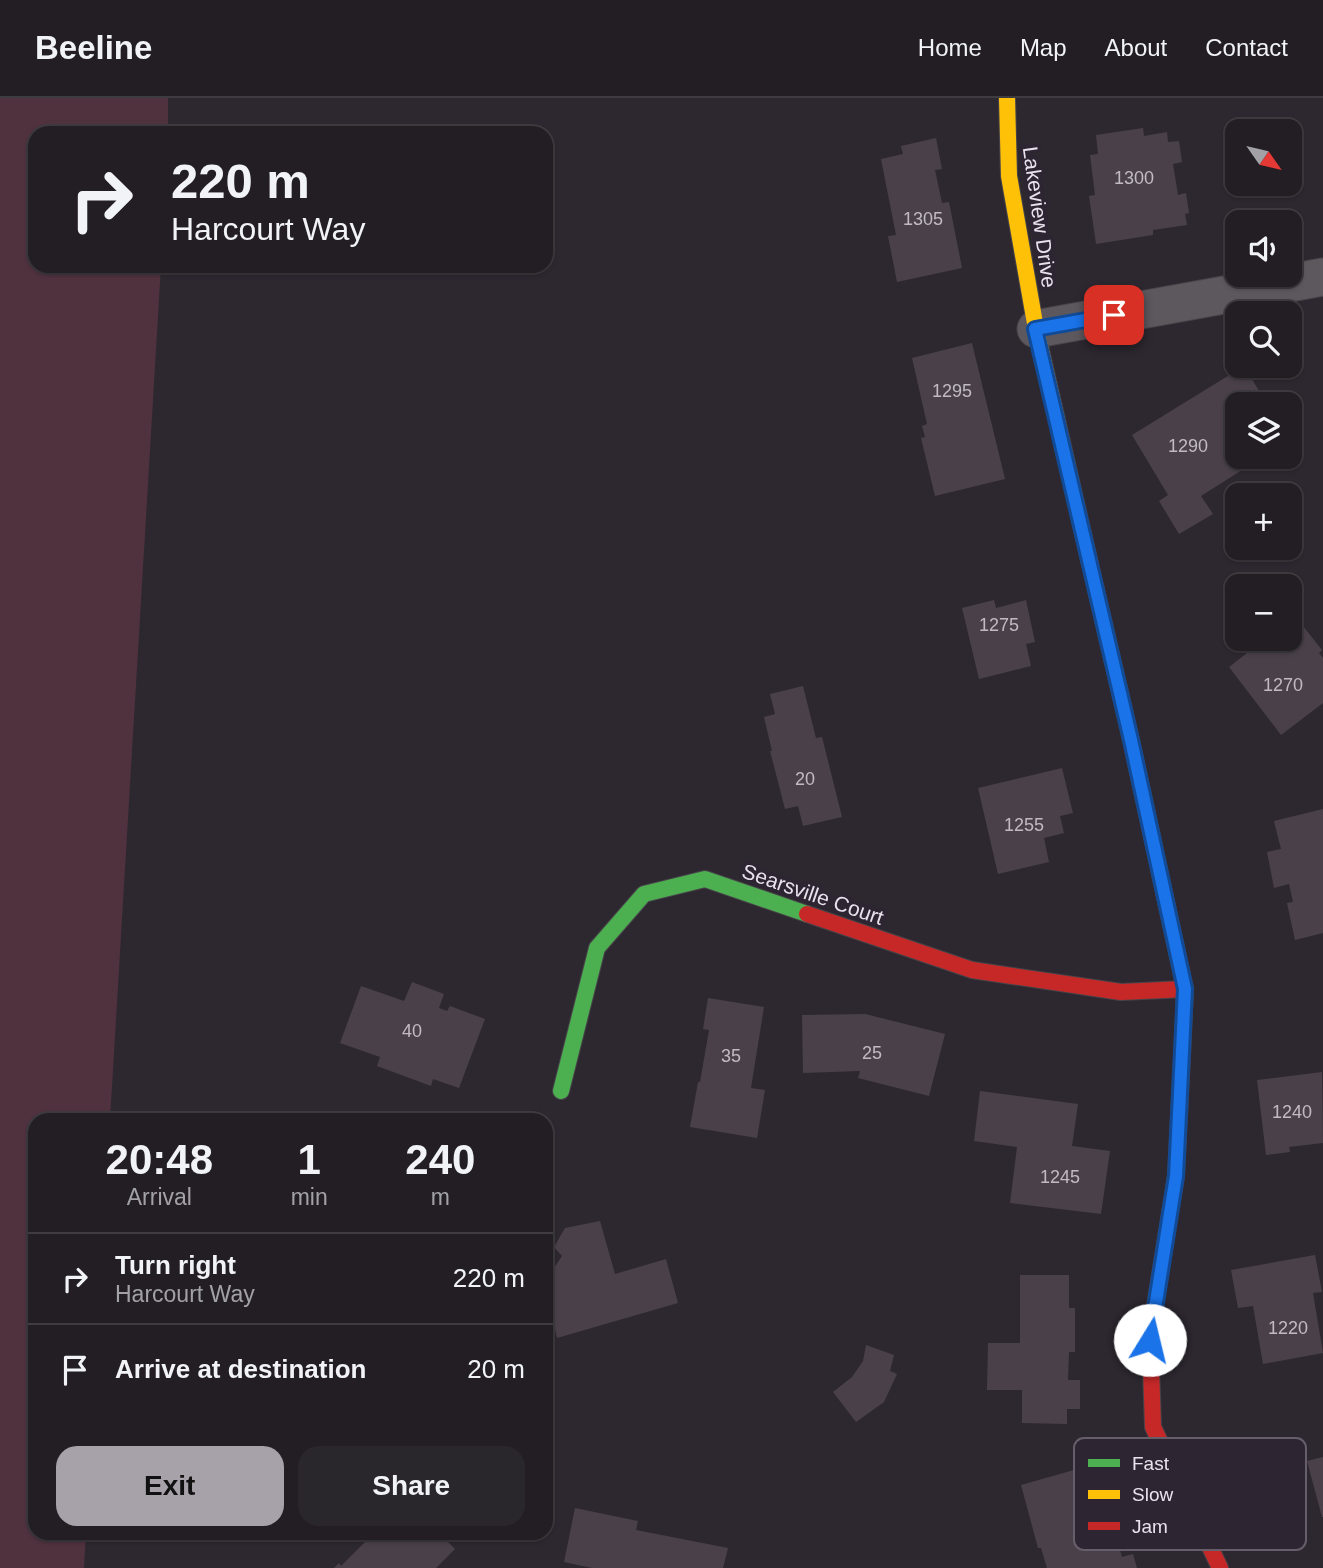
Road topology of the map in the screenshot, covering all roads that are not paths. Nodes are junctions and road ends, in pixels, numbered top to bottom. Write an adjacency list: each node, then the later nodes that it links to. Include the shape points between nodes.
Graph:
1 (1007, 98): 3 (street, Lakeview Drive, via 1009,176)
2 (1323, 277): 3 (street)
3 (1035, 329): 4 (street, Lakeview Drive)
4 (1185, 989): 5 (street, Searsville Court, via 1121,992 972,970 705,879 644,894 597,948); 6 (street, Lakeview Drive, via 1176,1176 1150,1340 1153,1427)
5 (561, 1091)
6 (1158, 1438)
7 (1211, 1550): 8 (street, Lakeview Drive)
8 (1220, 1568)

